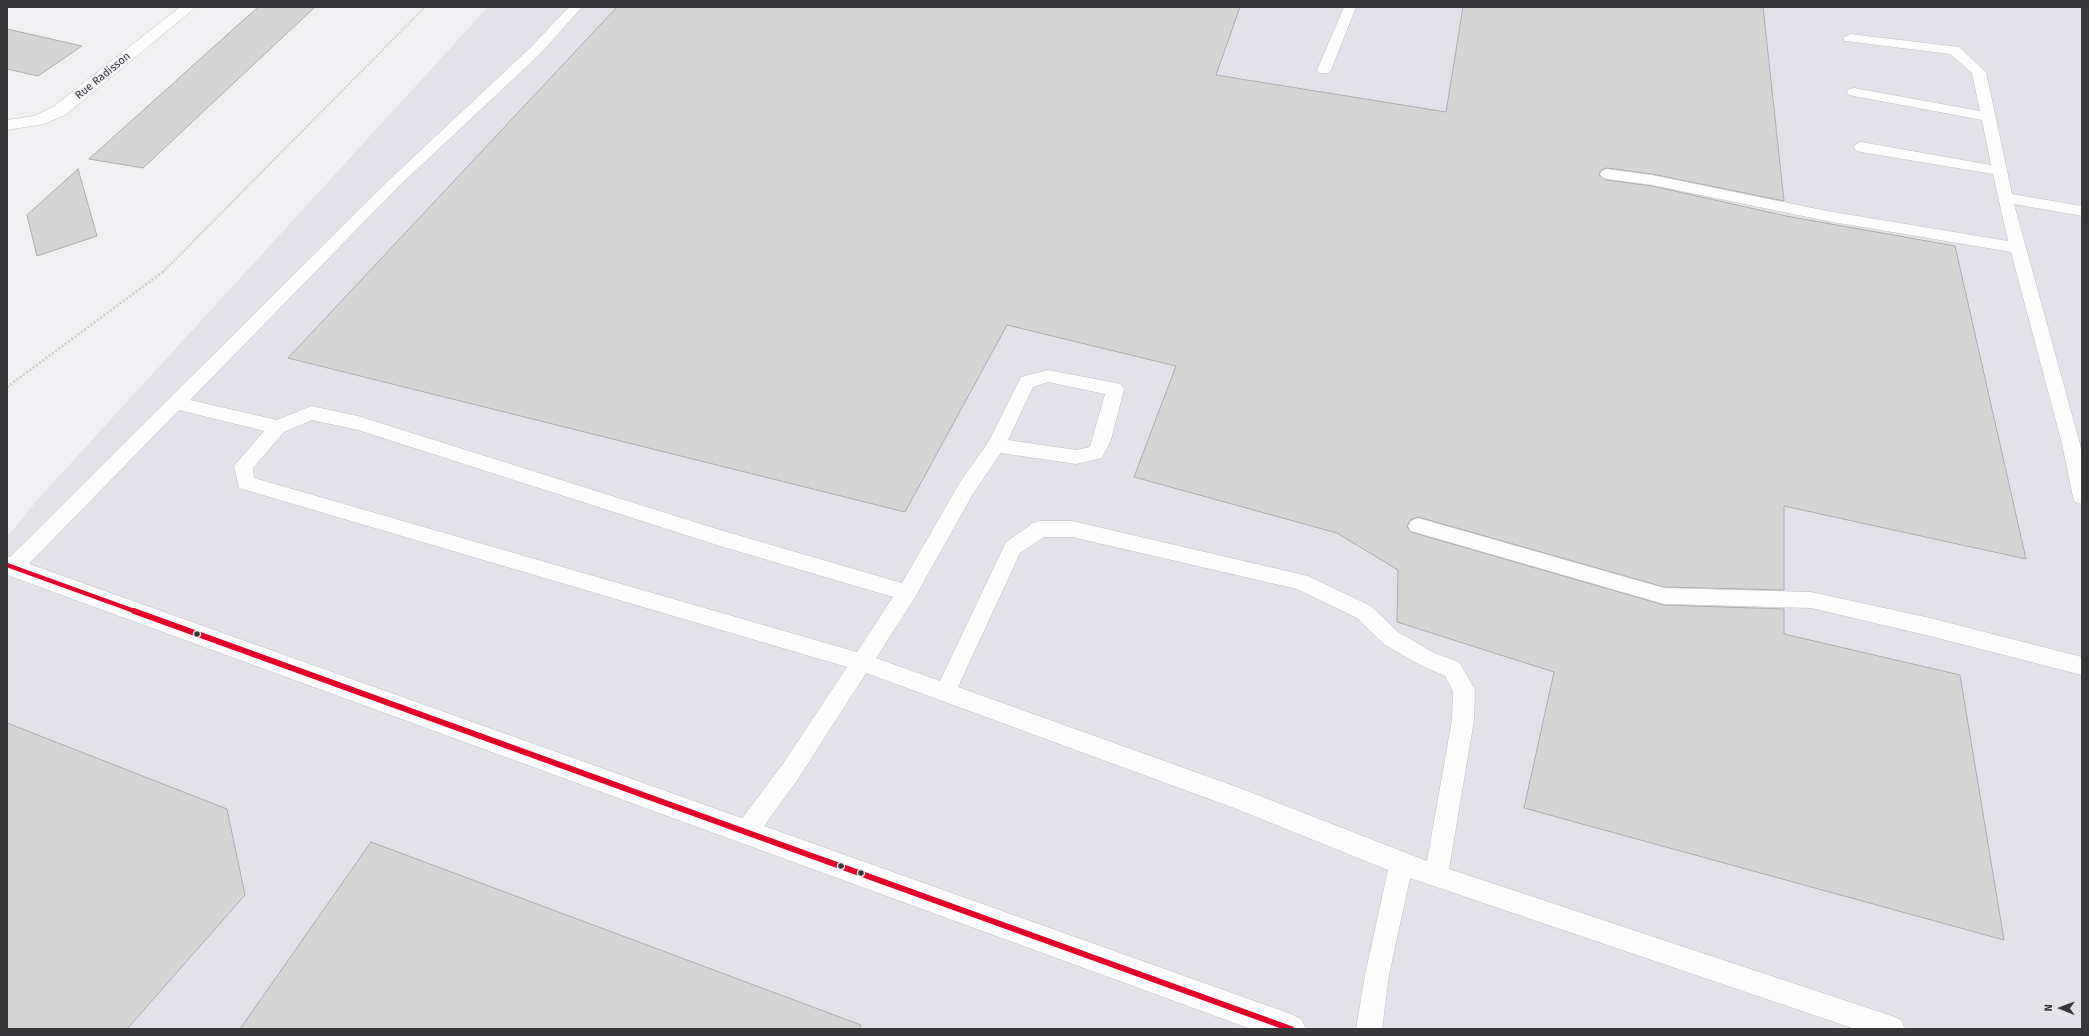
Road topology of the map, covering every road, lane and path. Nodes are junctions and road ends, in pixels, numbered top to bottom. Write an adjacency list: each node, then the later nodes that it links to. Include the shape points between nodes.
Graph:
1 (189, 7): 9 (street, Rue Radisson, via 59,112 38,120)
2 (425, 7): 16 (path, via 158,277)
3 (576, 7): 17 (lane, via 536,50 394,183)
4 (1350, 7): 6 (lane)
5 (1850, 38): 8 (lane, via 1954,50 1979,72)
6 (1324, 70)
7 (1854, 92): 8 (lane)
8 (1988, 117): 11 (lane)
9 (7, 125)
10 (1861, 147): 11 (lane)
11 (2000, 171): 13 (lane)
12 (1607, 174): 15 (lane, via 1652,180 1827,216)
13 (2005, 198): 14 (lane); 15 (lane)
14 (2082, 210)
15 (2018, 248): 20 (lane)
16 (7, 387)
17 (176, 403): 18 (lane); 22 (lane)
18 (278, 427): 23 (lane, via 311,413 358,424 720,538); 24 (lane, via 243,466 246,483)
19 (996, 445): 19 (lane, via 1027,382 1048,376 1115,389 1102,440 1096,453 1076,457); 23 (lane, via 967,488)
20 (2082, 497)
21 (1418, 526): 25 (lane, via 1664,596 1811,600)
22 (10, 566): 27 (street)
23 (907, 593): 24 (lane)
24 (862, 662): 26 (lane); 27 (lane, via 790,772)
25 (2082, 666)
26 (945, 692): 28 (lane, via 1237,798); 29 (lane, via 1013,548 1040,529 1072,529 1302,582 1364,612 1391,638 1427,659 1452,668 1464,690 1462,720)
27 (746, 832): 30 (street)
28 (1401, 864): 29 (lane); 31 (lane, via 1377,975)
29 (1436, 876): 32 (lane)
30 (1292, 1029)
31 (1370, 1029)
32 (1892, 1029)

